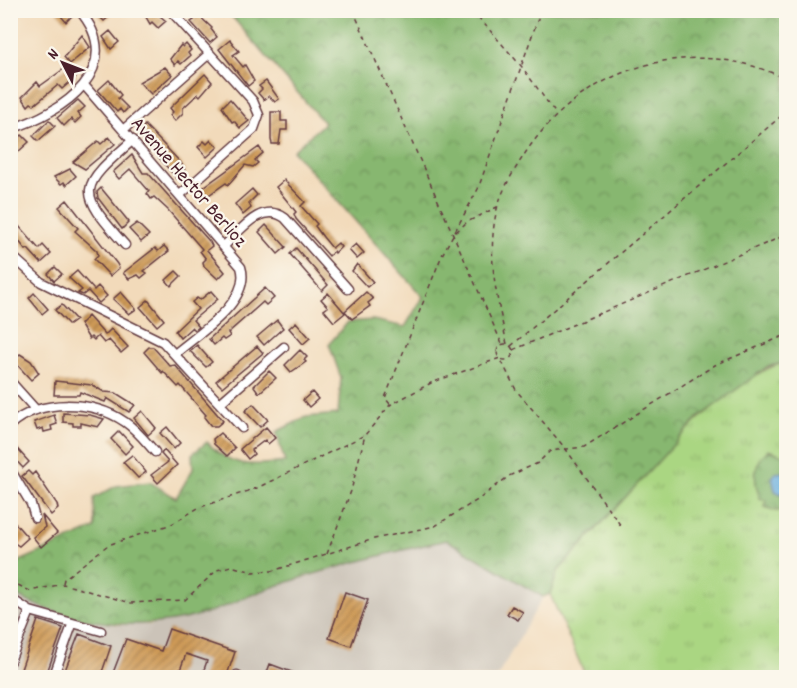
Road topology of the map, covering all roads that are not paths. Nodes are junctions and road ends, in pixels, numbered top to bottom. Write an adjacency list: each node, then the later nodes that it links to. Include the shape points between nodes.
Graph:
1 (79, 10): 4 (street, via 95,31 99,49 95,67)
2 (170, 10): 3 (street)
3 (209, 54): 6 (street); 8 (street, via 254,103 258,120 253,130)
4 (84, 85): 5 (street, via 45,115); 6 (street, Avenue Hector Berlioz)
5 (10, 129)
6 (123, 130): 7 (street, Avenue Hector Berlioz)
7 (132, 140): 8 (street, Avenue Hector Berlioz); 10 (street, via 96,172 89,187 93,208)
8 (181, 194): 9 (street, Avenue Hector Berlioz)
9 (225, 245): 13 (street, via 258,215 277,214 285,218); 15 (street, Avenue Hector Berlioz, via 243,271 239,295)
10 (125, 246)
11 (10, 254): 12 (street)
12 (14, 264): 15 (street, via 40,282 151,335)
13 (348, 289)
14 (284, 347): 17 (street)
15 (176, 353): 17 (street)
16 (10, 381): 18 (street)
17 (220, 403): 20 (street)
18 (36, 410): 19 (street); 21 (street, via 72,405 100,410 131,426)
19 (10, 425)
20 (242, 428)
21 (155, 452)
22 (10, 469): 23 (street, via 34,508)
23 (35, 518)
24 (10, 598): 25 (street)
25 (30, 611): 26 (street); 28 (street)
26 (72, 625): 27 (street); 29 (street)
27 (101, 631)
28 (10, 662)
29 (53, 678)

